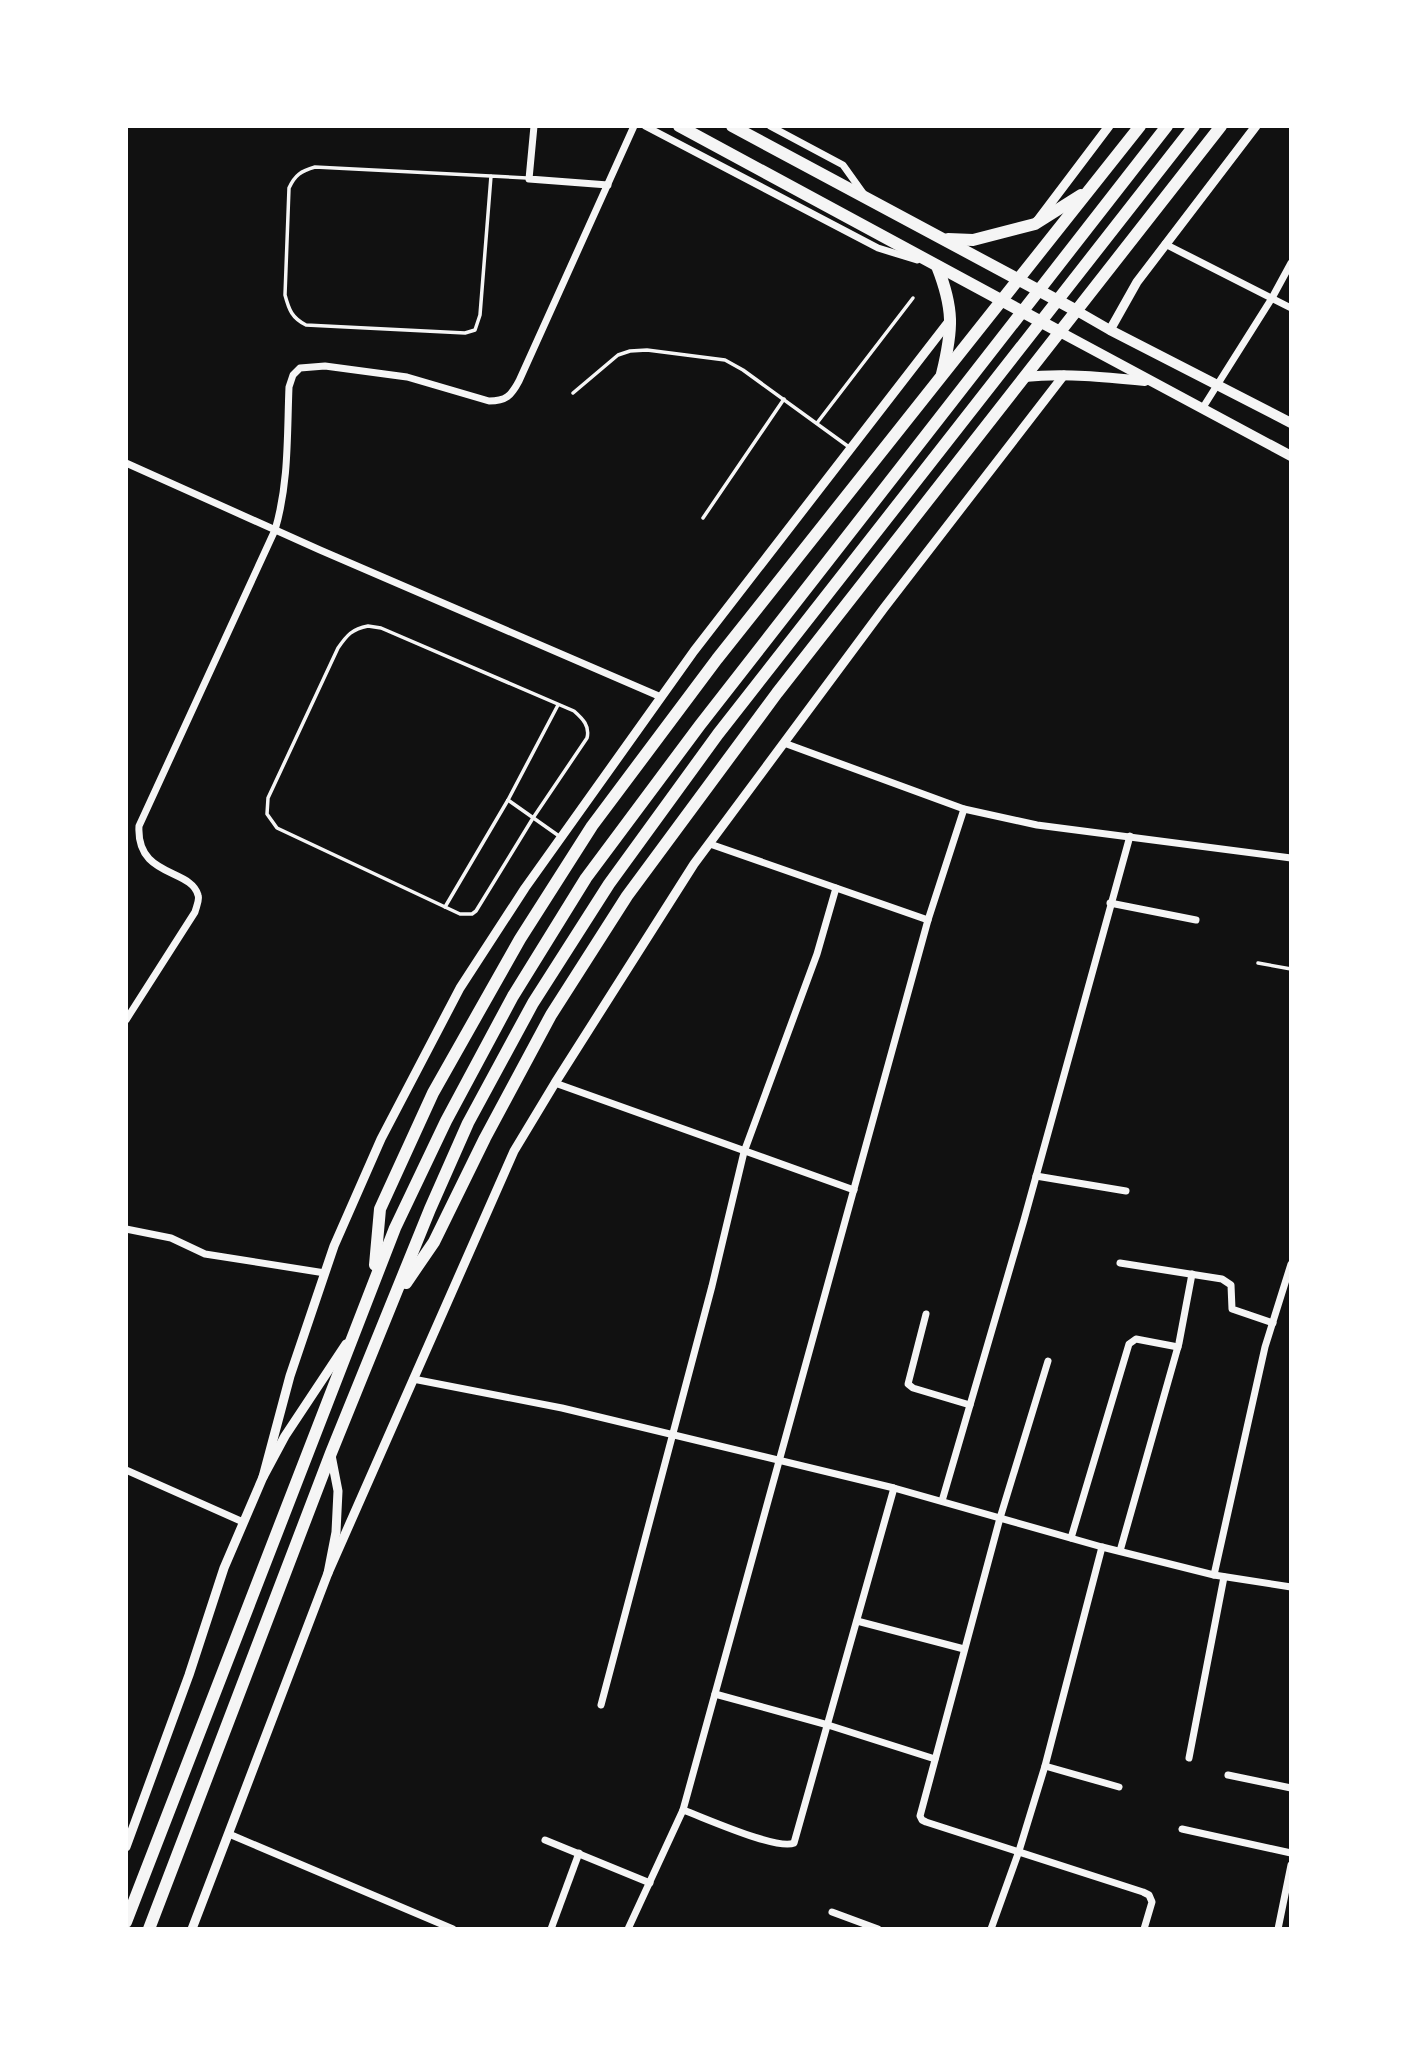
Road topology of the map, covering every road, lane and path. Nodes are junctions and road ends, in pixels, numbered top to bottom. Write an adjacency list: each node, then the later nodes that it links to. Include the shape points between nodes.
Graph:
1 (534, 126): 14 (street)
2 (634, 126): 15 (street)
3 (645, 126): 22 (street, via 878,248)
4 (679, 126): 22 (highway)
5 (732, 126): 17 (highway)
6 (769, 126): 17 (street, via 843,165)
7 (1109, 126): 18 (street)
8 (1140, 126): 16 (highway)
9 (1167, 126): 75 (highway, via 586,878 513,996 446,1121)
10 (1194, 126): 76 (highway, via 761,679 609,884 533,1003 468,1123)
11 (1221, 126): 28 (highway)
12 (1256, 126): 20 (street)
13 (491, 176): 13 (lane, via 315,167 302,171 289,188 285,295 295,320 306,325 475,330); 14 (lane)
14 (529, 179): 15 (street)
15 (608, 185): 46 (street, via 513,394 504,400 489,401 387,373 315,365 293,375 283,505)
16 (1093, 187): 18 (highway); 23 (highway)
17 (865, 197): 19 (highway)
18 (1035, 224): 19 (highway, via 973,240)
19 (943, 239): 23 (highway)
20 (1165, 244): 25 (street); 30 (street)
21 (1291, 263): 25 (street)
22 (937, 266): 26 (highway); 29 (highway)
23 (1019, 279): 26 (highway); 28 (highway)
24 (913, 298): 40 (lane)
25 (1272, 298): 27 (street); 36 (street)
26 (1002, 301): 31 (highway); 33 (highway)
27 (1291, 308)
28 (1077, 310): 30 (main road); 31 (highway)
29 (951, 318): 33 (highway); 42 (street)
30 (1110, 331): 36 (main road)
31 (1060, 332): 34 (highway); 35 (main road)
32 (1064, 375): 34 (main road); 35 (main road); 49 (street)
33 (941, 377): 75 (highway, via 717,659 592,826 520,939 433,1093 380,1209)
34 (1024, 377): 76 (highway, via 777,693 627,895 551,1016 434,1242)
35 (1152, 381): 39 (main road)
36 (1217, 385): 39 (street); 41 (main road)
37 (573, 393): 38 (lane, via 618,355 647,350 725,360)
38 (784, 399): 40 (lane); 45 (lane)
39 (1202, 409): 43 (main road)
40 (817, 423): 42 (lane)
41 (1291, 423)
42 (851, 448): 47 (street)
43 (1291, 456)
44 (127, 467): 46 (street)
45 (703, 518)
46 (275, 530): 47 (street); 64 (street, via 139,826 147,857 194,887 198,901)
47 (661, 697): 54 (street)
48 (558, 705): 50 (lane); 52 (lane, via 583,719 589,731); 59 (lane, via 381,628 356,629 338,648 268,798 267,814 277,828)
49 (784, 743): 51 (street); 55 (street)
50 (508, 800): 52 (lane); 59 (lane)
51 (964, 809): 53 (street, via 1037,825); 60 (street)
52 (533, 818): 54 (lane); 59 (lane, via 476,911 467,915)
53 (1130, 836): 56 (street); 58 (street)
54 (561, 838): 73 (street, via 460,988 381,1139)
55 (710, 844): 57 (street); 65 (street)
56 (1291, 858)
57 (836, 888): 60 (street); 66 (street, via 817,954)
58 (1110, 903): 61 (street); 67 (street)
59 (445, 907)
60 (928, 920): 68 (street)
61 (1196, 920)
62 (1258, 963): 63 (lane)
63 (1291, 969)
64 (126, 1020)
65 (555, 1083): 66 (street); 82 (street, via 514,1151)
66 (744, 1152): 68 (street); 84 (street)
67 (1036, 1176): 69 (street); 83 (street)
68 (854, 1190): 86 (street)
69 (1126, 1191)
70 (126, 1229): 73 (street, via 171,1238 205,1254)
71 (1120, 1263): 74 (street)
72 (1291, 1264): 78 (street)
73 (325, 1273): 88 (street)
74 (1192, 1275): 78 (street, via 1228,1282 1232,1310); 80 (street)
75 (374, 1279): 79 (highway)
76 (392, 1303): 85 (highway)
77 (926, 1314): 83 (street, via 908,1384)
78 (1273, 1323): 97 (street)
79 (353, 1333): 88 (street); 122 (highway)
80 (1178, 1347): 93 (street, via 1136,1339 1129,1344); 95 (street)
81 (1048, 1361): 91 (street)
82 (413, 1380): 84 (street); 96 (street)
83 (970, 1405): 90 (street)
84 (674, 1434): 86 (street); 103 (street)
85 (331, 1453): 96 (street, via 338,1491); 123 (highway)
86 (779, 1461): 89 (street); 102 (street)
87 (126, 1470): 92 (street)
88 (263, 1476): 92 (street)
89 (894, 1488): 90 (street); 100 (street)
90 (942, 1501): 91 (street)
91 (1000, 1518): 93 (street); 101 (street)
92 (243, 1522): 115 (street)
93 (1071, 1538): 94 (street)
94 (1102, 1547): 95 (street); 107 (street)
95 (1120, 1551): 97 (street)
96 (328, 1573): 113 (street)
97 (1214, 1575): 98 (street)
98 (1224, 1577): 99 (street); 105 (street)
99 (1291, 1587)
100 (857, 1621): 101 (street); 104 (street)
101 (964, 1649): 106 (street)
102 (715, 1694): 104 (street); 111 (street)
103 (601, 1705)
104 (828, 1725): 106 (street); 111 (street, via 790,1846)
105 (1189, 1758)
106 (935, 1759): 116 (street, via 920,1811 922,1821)
107 (1045, 1766): 109 (street); 116 (street)
108 (1228, 1775): 110 (street)
109 (1119, 1787)
110 (1291, 1788)
111 (683, 1810): 120 (street)
112 (1182, 1829): 118 (street)
113 (229, 1834): 124 (street); 125 (street)
114 (545, 1840): 117 (street)
115 (126, 1847)
116 (1020, 1851): 129 (street); 130 (street, via 1149,1895 1152,1902)
117 (579, 1853): 120 (street); 126 (street)
118 (1291, 1853)
119 (1291, 1865): 131 (street)
120 (650, 1883): 127 (street)
121 (832, 1912): 128 (street)
122 (126, 1922)
123 (149, 1929)
124 (192, 1929)
125 (453, 1929)
126 (551, 1929)
127 (628, 1929)
128 (878, 1929)
129 (990, 1929)
130 (1144, 1929)
131 (1278, 1929)

